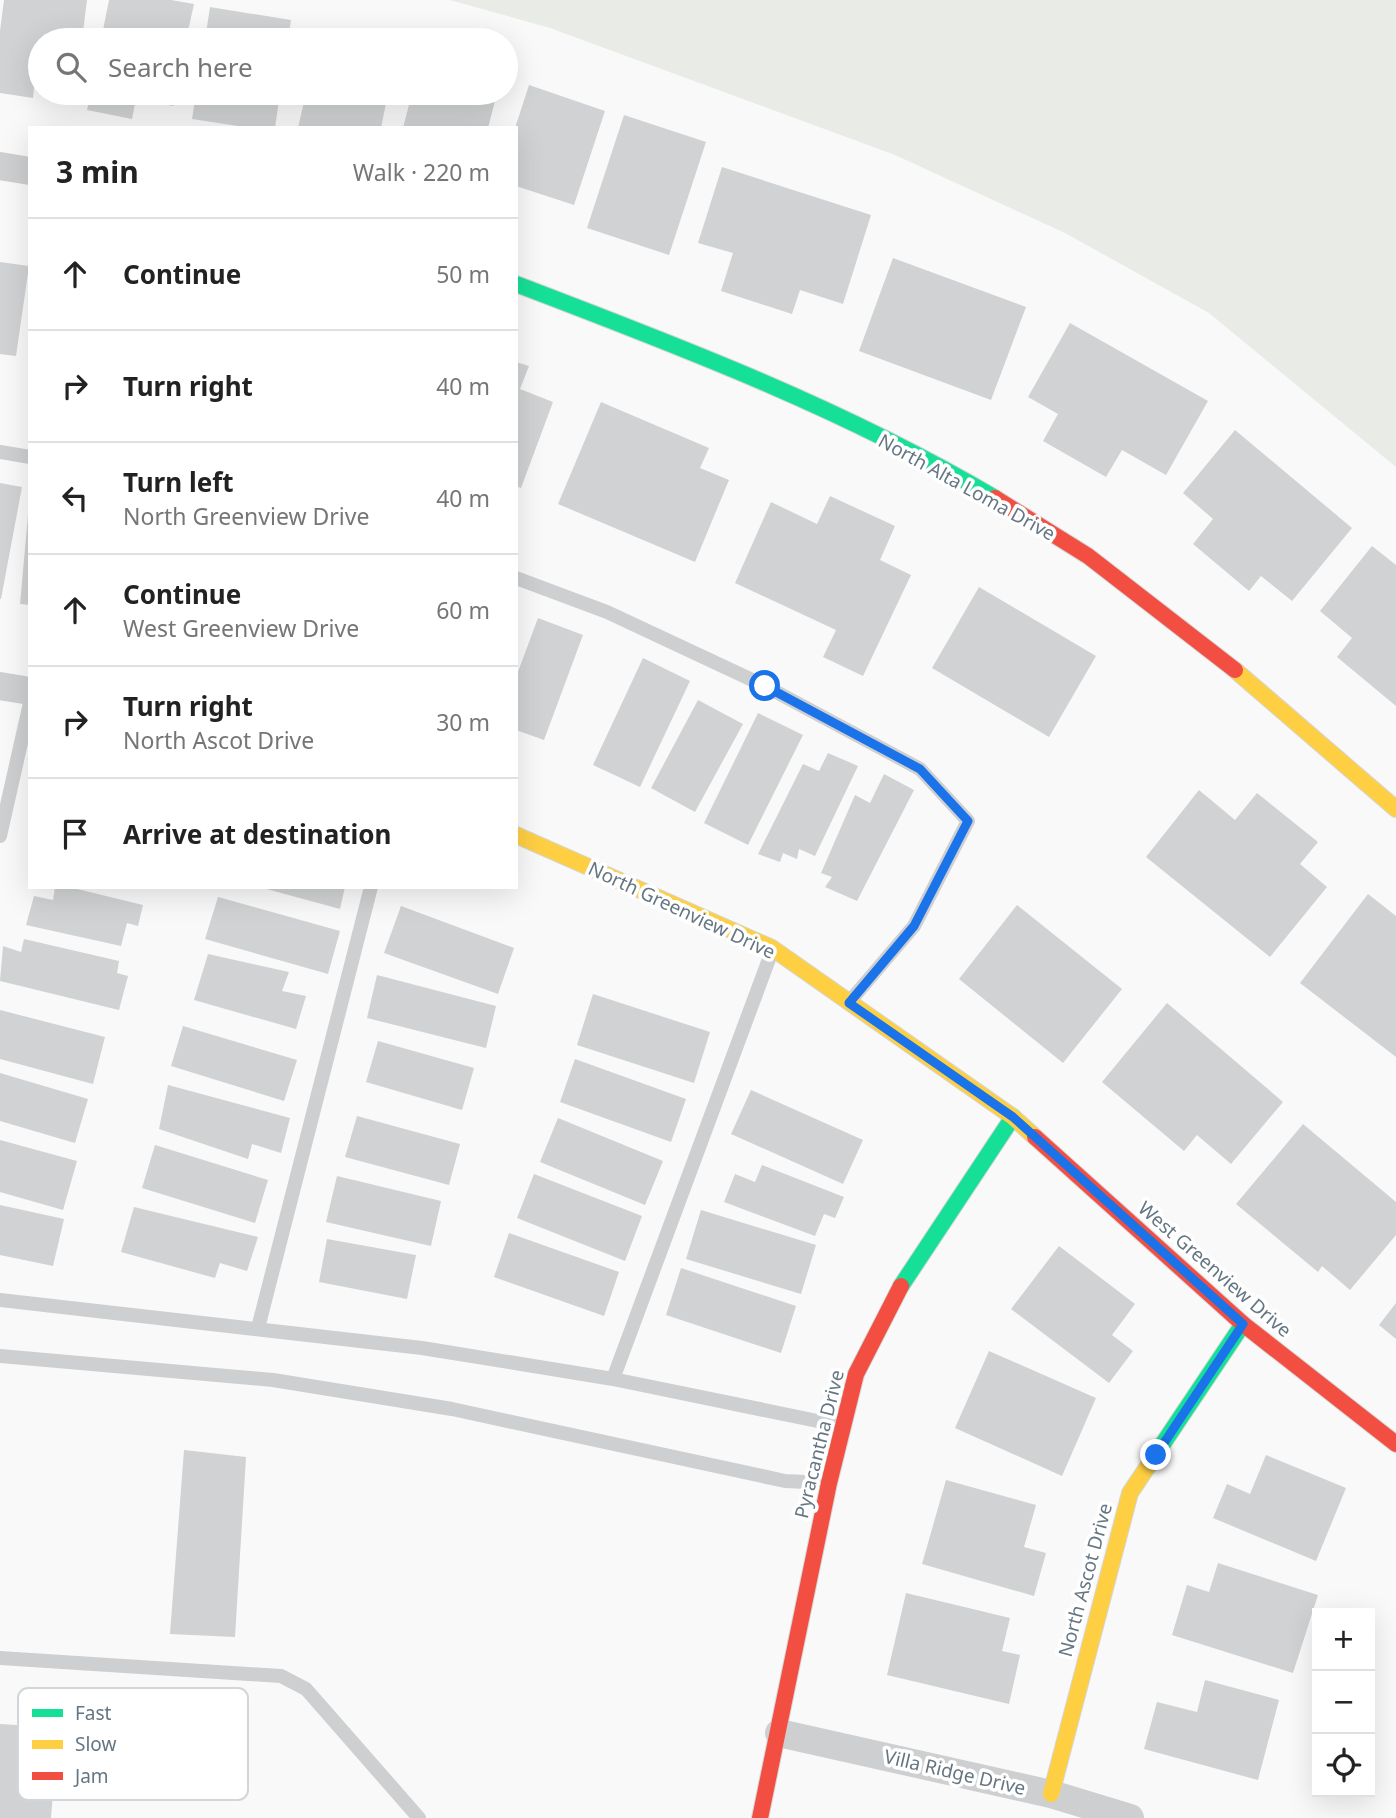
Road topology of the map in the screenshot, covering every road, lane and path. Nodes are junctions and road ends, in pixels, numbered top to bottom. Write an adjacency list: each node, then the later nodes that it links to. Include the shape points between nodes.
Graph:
1 (0, 166): 2 (street)
2 (28, 171)
3 (518, 285): 10 (street, North Alta Loma Drive, via 690,350 918,456 1041,525 1152,603)
4 (0, 452): 5 (lane)
5 (28, 457)
6 (518, 579): 15 (lane, via 632,624 765,686 920,769 968,821 914,926)
7 (0, 686): 8 (street)
8 (28, 691)
9 (28, 712): 11 (lane)
10 (1396, 809)
11 (0, 836)
12 (518, 836): 14 (street, North Greenview Drive)
13 (371, 889): 19 (lane)
14 (772, 948): 15 (street, North Greenview Drive); 21 (lane)
15 (849, 1003): 16 (street, North Greenview Drive)
16 (1013, 1117): 18 (street, West Greenview Drive); 22 (street, Pyracantha Drive, via 895,1295 856,1374)
17 (0, 1300): 19 (lane)
18 (1243, 1324): 23 (street, West Greenview Drive); 27 (street, North Ascot Drive, via 1130,1493)
19 (258, 1328): 21 (lane, via 422,1348)
20 (0, 1356): 24 (lane, via 273,1380 452,1409 785,1481)
21 (613, 1379): 22 (lane)
22 (844, 1426): 24 (street, Pyracantha Drive)
23 (1396, 1444)
24 (829, 1483): 26 (street, Pyracantha Drive)
25 (0, 1658): 28 (lane, via 281,1676 306,1689)
26 (779, 1733): 27 (street, Villa Ridge Drive); 29 (street, Pyracantha Drive)
27 (1051, 1794): 30 (street, Villa Ridge Drive)
28 (419, 1818)
29 (761, 1818)
30 (1130, 1818)

